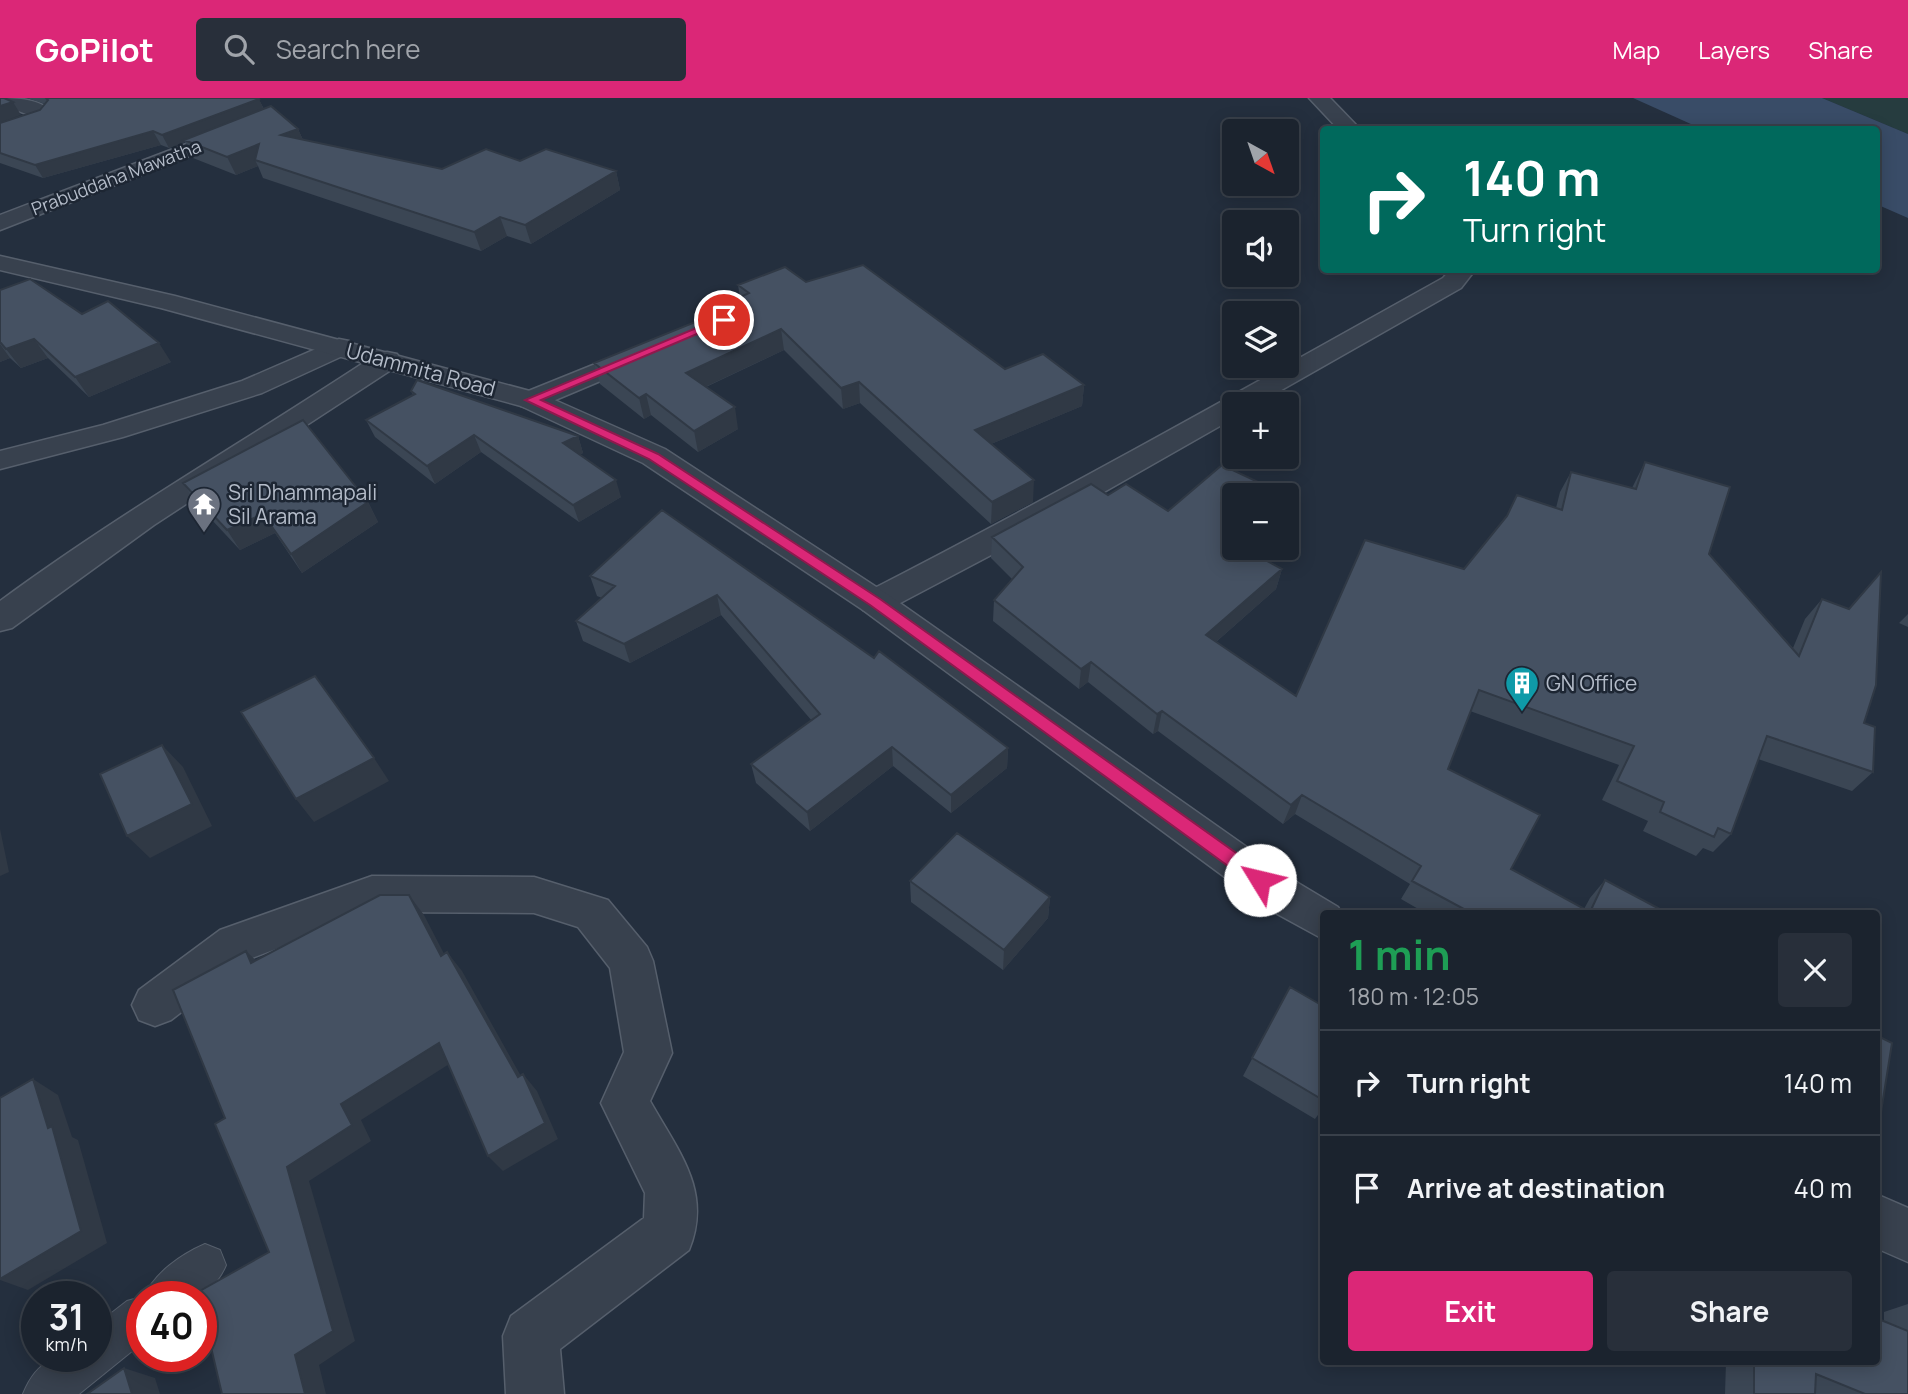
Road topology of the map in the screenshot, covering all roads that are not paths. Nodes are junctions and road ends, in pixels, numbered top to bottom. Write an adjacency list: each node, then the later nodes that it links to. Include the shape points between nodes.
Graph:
1 (3, 98): 5 (street, via 43,113)
2 (1319, 98): 4 (street)
3 (259, 123): 6 (street, Prabuddaha Mawatha)
4 (1347, 126)
5 (0, 132)
6 (0, 223)
7 (0, 264): 10 (street, Udammita Road, via 166,301)
8 (1460, 273): 12 (street, via 1451,283)
9 (673, 340): 13 (street)
10 (339, 347): 11 (street, Udammita Road); 15 (street, via 252,387 113,431)
11 (387, 360): 13 (street, Udammita Road); 17 (street, via 143,517)
12 (1259, 392)
13 (531, 400): 16 (street, Udammita Road, via 654,456)
14 (1222, 413): 16 (street)
15 (0, 460)
16 (875, 602): 18 (street, Udammita Road, via 1283,896)
17 (0, 619)
18 (1320, 917)
19 (155, 1005): 28 (street, via 236,944 372,894 534,895 593,913 631,961 648,1053 625,1103 671,1190 670,1231 531,1336)
20 (1880, 1222): 21 (street)
21 (1908, 1236)
22 (205, 1265): 23 (lane)
23 (186, 1281)
24 (126, 1329): 25 (lane)
25 (112, 1339)
26 (72, 1372): 27 (lane)
27 (45, 1394)
28 (535, 1394)

